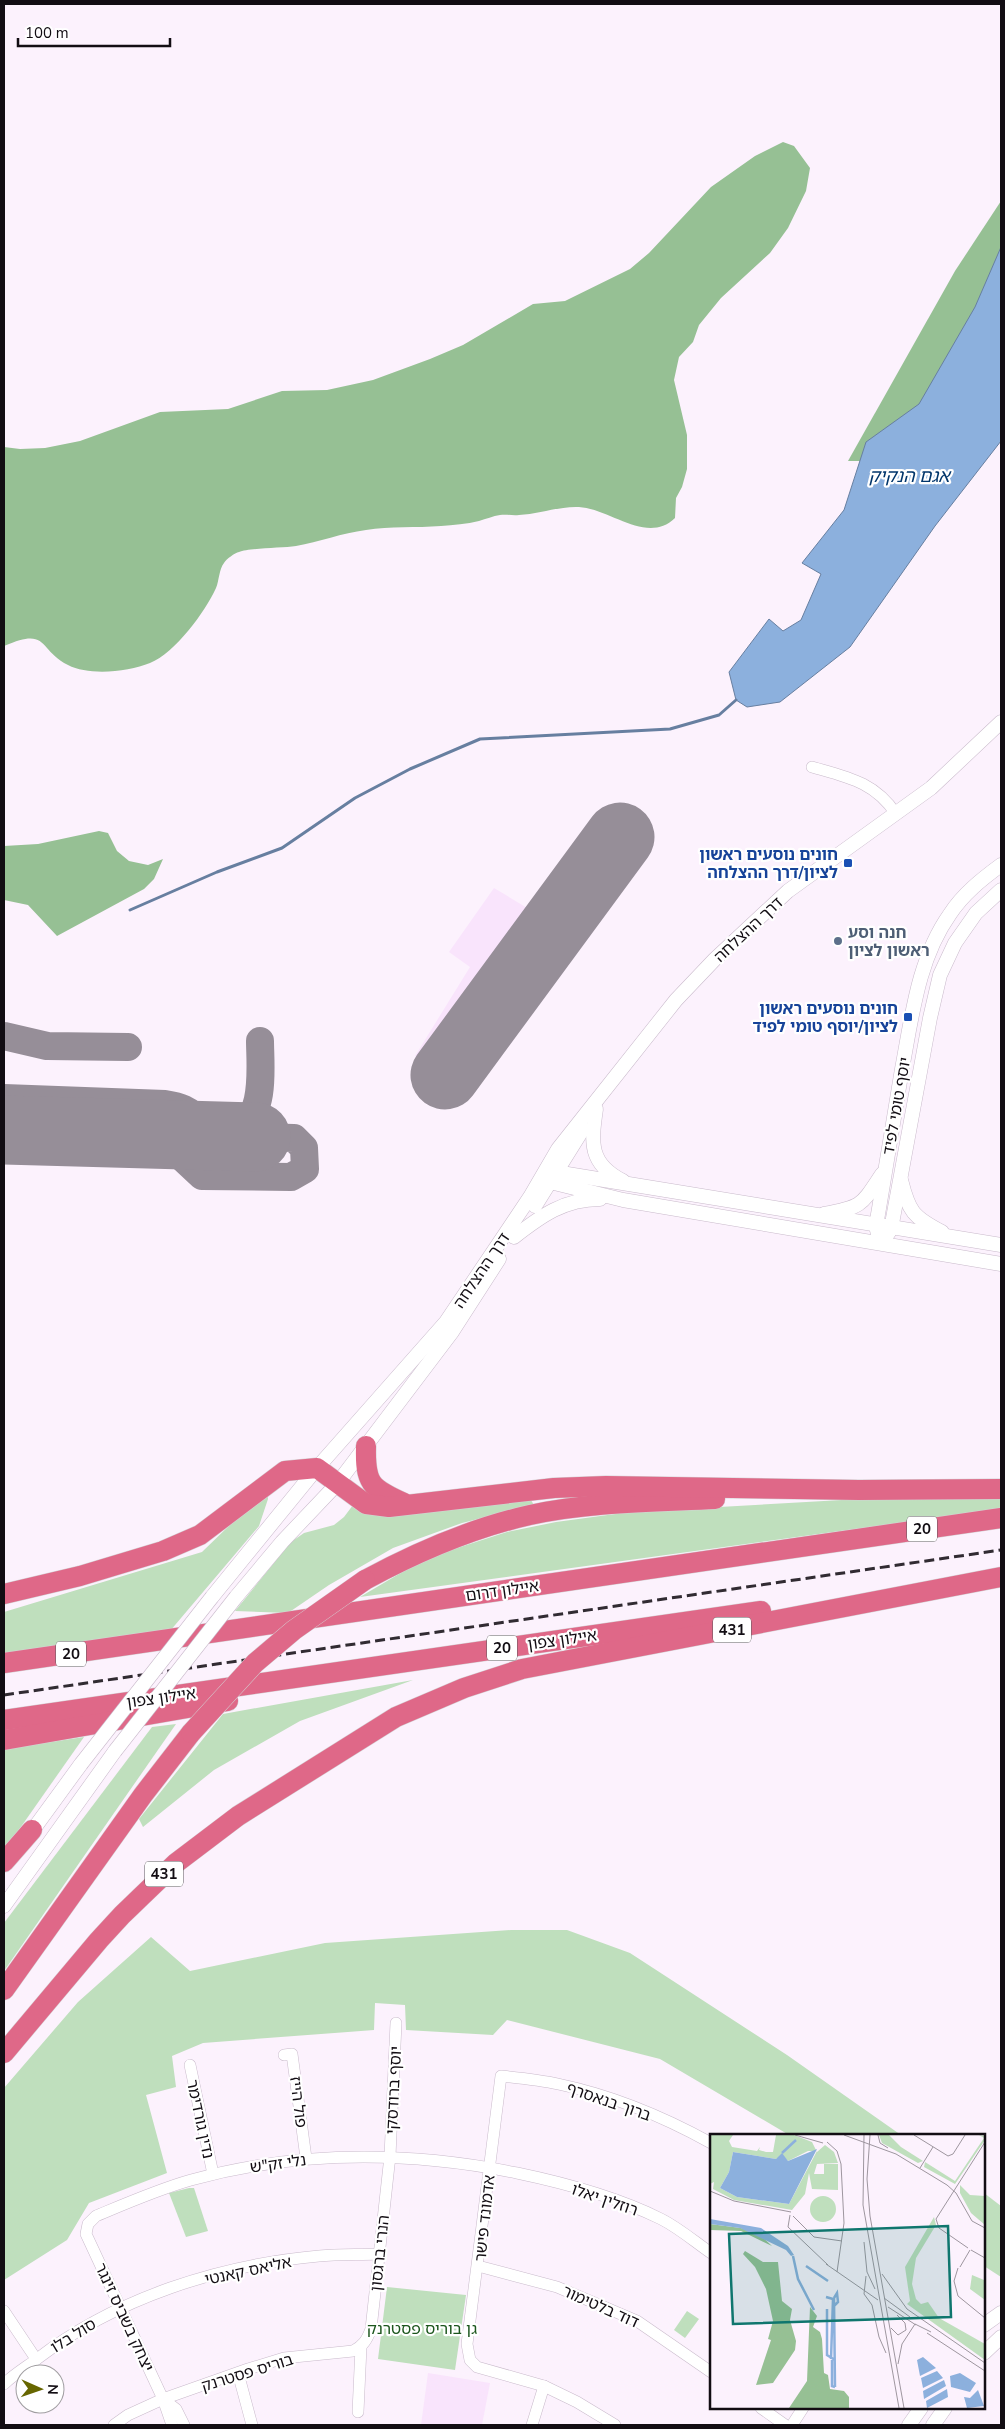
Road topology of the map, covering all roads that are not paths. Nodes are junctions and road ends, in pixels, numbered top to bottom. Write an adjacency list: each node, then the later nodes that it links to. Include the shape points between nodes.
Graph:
1 (1001, 722): 3 (street, דרך ההצלחה, via 959,765)
2 (812, 767): 3 (street, via 866,785 886,799)
3 (896, 814): 6 (street, דרך ההצלחה, via 788,891 765,912 676,1000)
4 (1001, 864): 8 (street, יוסף טומי לפיד, via 962,898 949,915 930,952 912,1016)
5 (1001, 890): 10 (street, יוסף טומי לפיד, via 976,913 955,943 940,975)
6 (628, 1060): 7 (street, דרך ההצלחה); 9 (street, דרך ההצלחה, via 558,1149)
7 (596, 1109): 9 (street, דרך ההצלחה); 11 (street, via 592,1136 596,1159 612,1176)
8 (885, 1169): 13 (street, via 861,1205); 14 (street, יוסף טומי לפיד)
9 (548, 1176): 11 (street); 12 (street); 16 (street, דרך ההצלחה); 22 (street, דרך ההצלחה, via 446,1322)
10 (900, 1177): 15 (street, יוסף טומי לפיד); 17 (street, via 912,1212 920,1221)
11 (633, 1186): 13 (street)
12 (623, 1200): 16 (street, via 574,1201 554,1208); 18 (street)
13 (812, 1216): 14 (street)
14 (876, 1226): 15 (street); 18 (street, יוסף טומי לפיד)
15 (891, 1229): 17 (street); 18 (street, יוסף טומי לפיד)
16 (514, 1237): 21 (street, דרך ההצלחה, via 452,1332)
17 (952, 1237): 19 (street)
18 (881, 1244): 20 (street)
19 (1001, 1245)
20 (1001, 1264)
21 (366, 1446): 23 (street, דרך ההצלחה); 26 (highway, via 365,1471 380,1492)
22 (317, 1468): 23 (highway); 29 (highway, via 285,1471 200,1536 163,1552); 34 (street, דרך ההצלחה, bridge, via 212,1597)
23 (337, 1484): 26 (highway, via 366,1504 389,1508); 37 (street, דרך ההצלחה, bridge, via 282,1542 115,1751)
24 (1001, 1489): 25 (highway)
25 (859, 1490): 26 (highway, via 688,1486 571,1488); 38 (highway, bridge, via 642,1503 540,1513 463,1535 365,1580 294,1630 255,1663 192,1733 143,1795)
26 (408, 1505)
27 (1001, 1518): 31 (highway, איילון דרום / 20)
28 (1001, 1577): 30 (highway, איילון צפון / 20); 40 (highway, 431, via 522,1669 464,1688 396,1718 238,1816 176,1863 98,1940)
29 (4, 1594)
30 (466, 1653): 32 (highway, איילון צפון / 20); 33 (highway, via 406,1670)
31 (4, 1663)
32 (4, 1720)
33 (4, 1740)
34 (32, 1830): 35 (highway); 36 (street, דרך ההצלחה)
35 (4, 1862)
36 (4, 1872)
37 (4, 1906)
38 (4, 1990)
39 (396, 2023): 45 (street, יוסף ברודסקי)
40 (4, 2053)
41 (284, 2055): 46 (street, פול הייז, via 292,2054)
42 (190, 2064): 48 (street, נדין גורדימר)
43 (501, 2076): 44 (street, ברוך בנאסרף, via 558,2084 599,2095 681,2127); 47 (street, אדמונד פישר)
44 (710, 2142)
45 (390, 2156): 46 (street, נלי זק"ש); 47 (street, נלי זק"ש); 51 (street, הנרי ברגסון)
46 (306, 2158): 48 (street, נלי זק"ש)
47 (489, 2168): 50 (street, רוזלין יאלו, via 554,2181 611,2199 662,2219); 52 (street, אדמונד פישר)
48 (213, 2174): 49 (street, נלי זק"ש, via 169,2187 96,2216 88,2224)
49 (86, 2234): 53 (street, יצחק בשביס זינגר)
50 (710, 2252)
51 (379, 2254): 53 (street, אליאס קאנטי, via 319,2256 264,2264 215,2275); 58 (street, הנרי ברגסון, via 371,2329)
52 (478, 2266): 61 (street, דוד בלטימור, via 557,2287 613,2310 637,2321); 64 (street, אדמונד פישר, via 467,2344 470,2360 477,2367)
53 (121, 2306): 60 (street, סול בלו, via 58,2342); 65 (street, יצחק בשביס זינגר)
54 (4, 2311): 60 (street)
55 (1001, 2313): 56 (street)
56 (985, 2324)
57 (1001, 2337): 59 (street)
58 (361, 2347): 62 (street, בוריס פסטרנק, via 353,2351 284,2358); 70 (street)
59 (985, 2352)
60 (36, 2359): 63 (street, סול בלו)
61 (710, 2371)
62 (238, 2372): 65 (street, בוריס פסטרנק); 75 (street)
63 (4, 2384)
64 (544, 2386): 71 (street, via 577,2402); 76 (street)
65 (164, 2399): 72 (street); 73 (street, יצחק בשביס זינגר); 74 (street, יצחק בשביס זינגר, via 176,2409)
66 (762, 2409): 77 (street)
67 (803, 2409): 78 (street)
68 (920, 2409): 79 (street)
69 (944, 2409): 80 (street)
70 (358, 2412)
71 (610, 2424)
72 (114, 2425)
73 (172, 2425)
74 (184, 2425)
75 (252, 2425)
76 (532, 2425)
77 (786, 2425)
78 (792, 2425)
79 (909, 2425)
80 (933, 2425)

